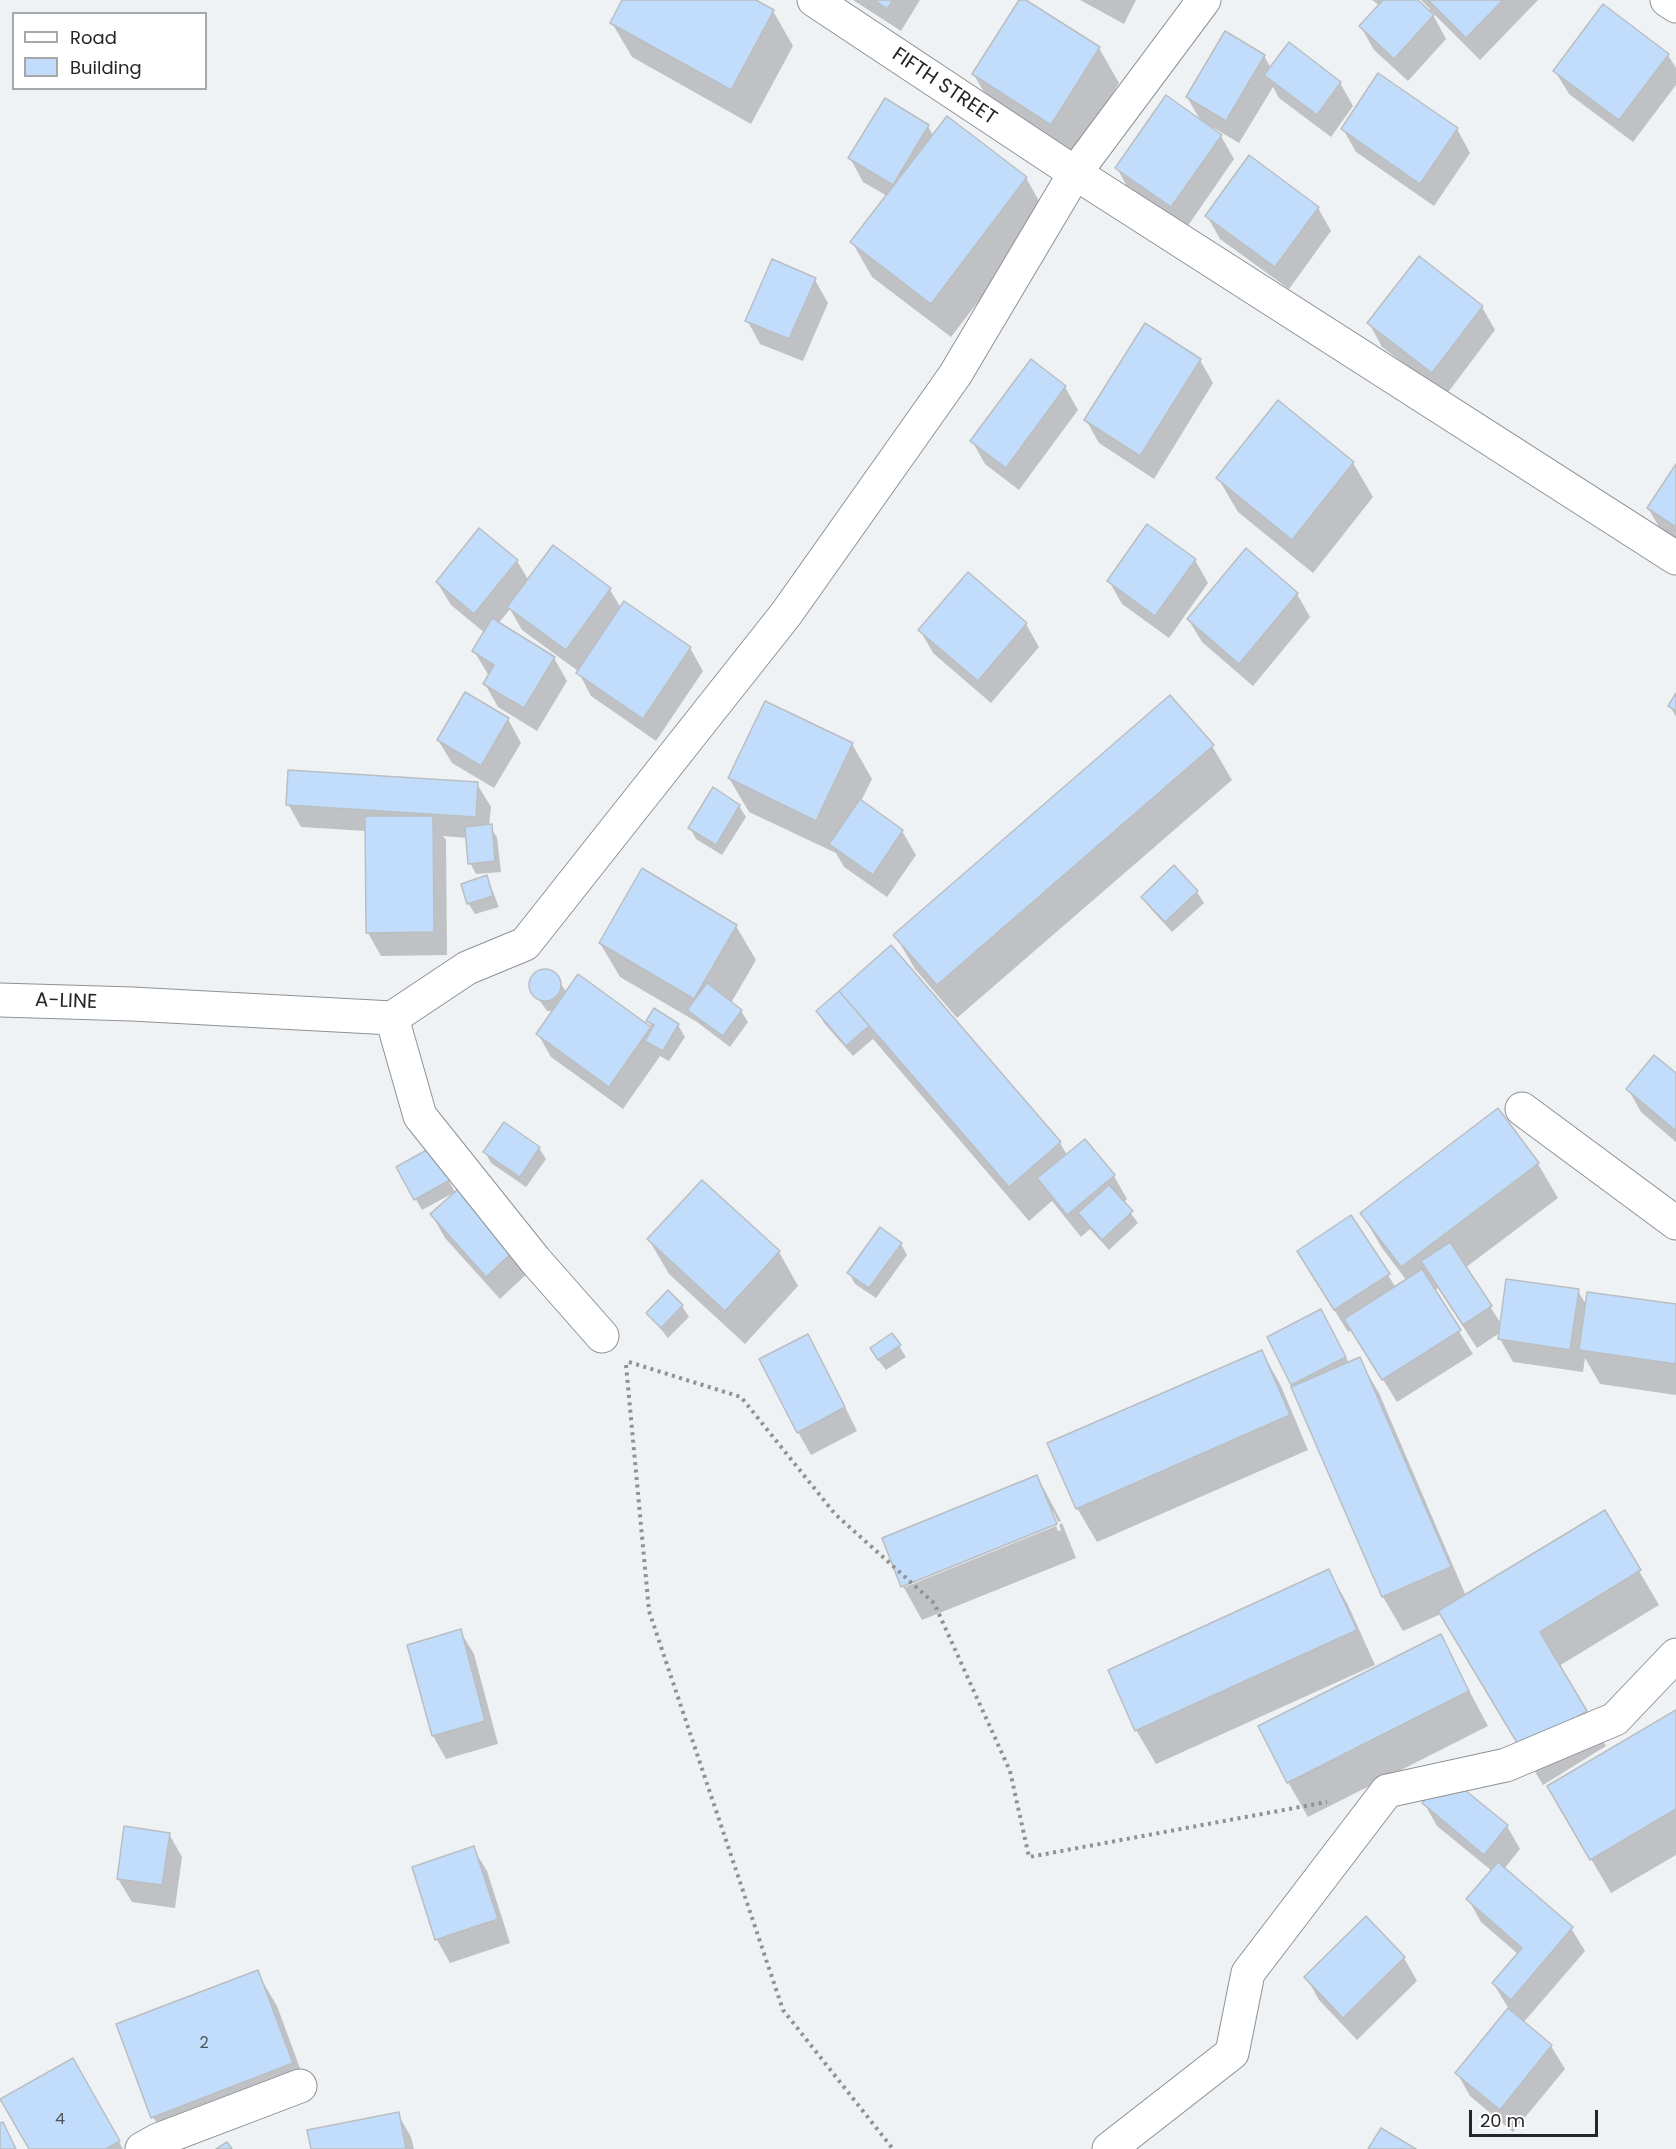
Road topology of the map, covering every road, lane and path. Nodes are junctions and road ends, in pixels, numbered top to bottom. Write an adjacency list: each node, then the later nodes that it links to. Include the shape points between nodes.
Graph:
1 (814, 0): 5 (street, FIFTH STREET)
2 (1204, 0): 5 (street)
3 (1667, 0): 4 (street)
4 (1676, 6)
5 (1075, 173): 6 (street, FIFTH STREET); 8 (street, via 955,375 786,614 525,944 467,968)
6 (1676, 558)
7 (0, 1000): 8 (street, A-LINE)
8 (392, 1018): 11 (street, via 420,1116 535,1260)
9 (1522, 1109): 10 (street)
10 (1676, 1223)
11 (602, 1336)
12 (1676, 1655): 17 (street, via 1615,1719 1506,1765 1387,1791 1248,1973 1232,2053)
13 (1329, 1802): 16 (path, via 1029,1857 1010,1771 934,1603 835,1514 741,1397 625,1361 649,1611 783,2010)
14 (300, 2086): 15 (street)
15 (142, 2149)
16 (893, 2149)
17 (1109, 2149)

